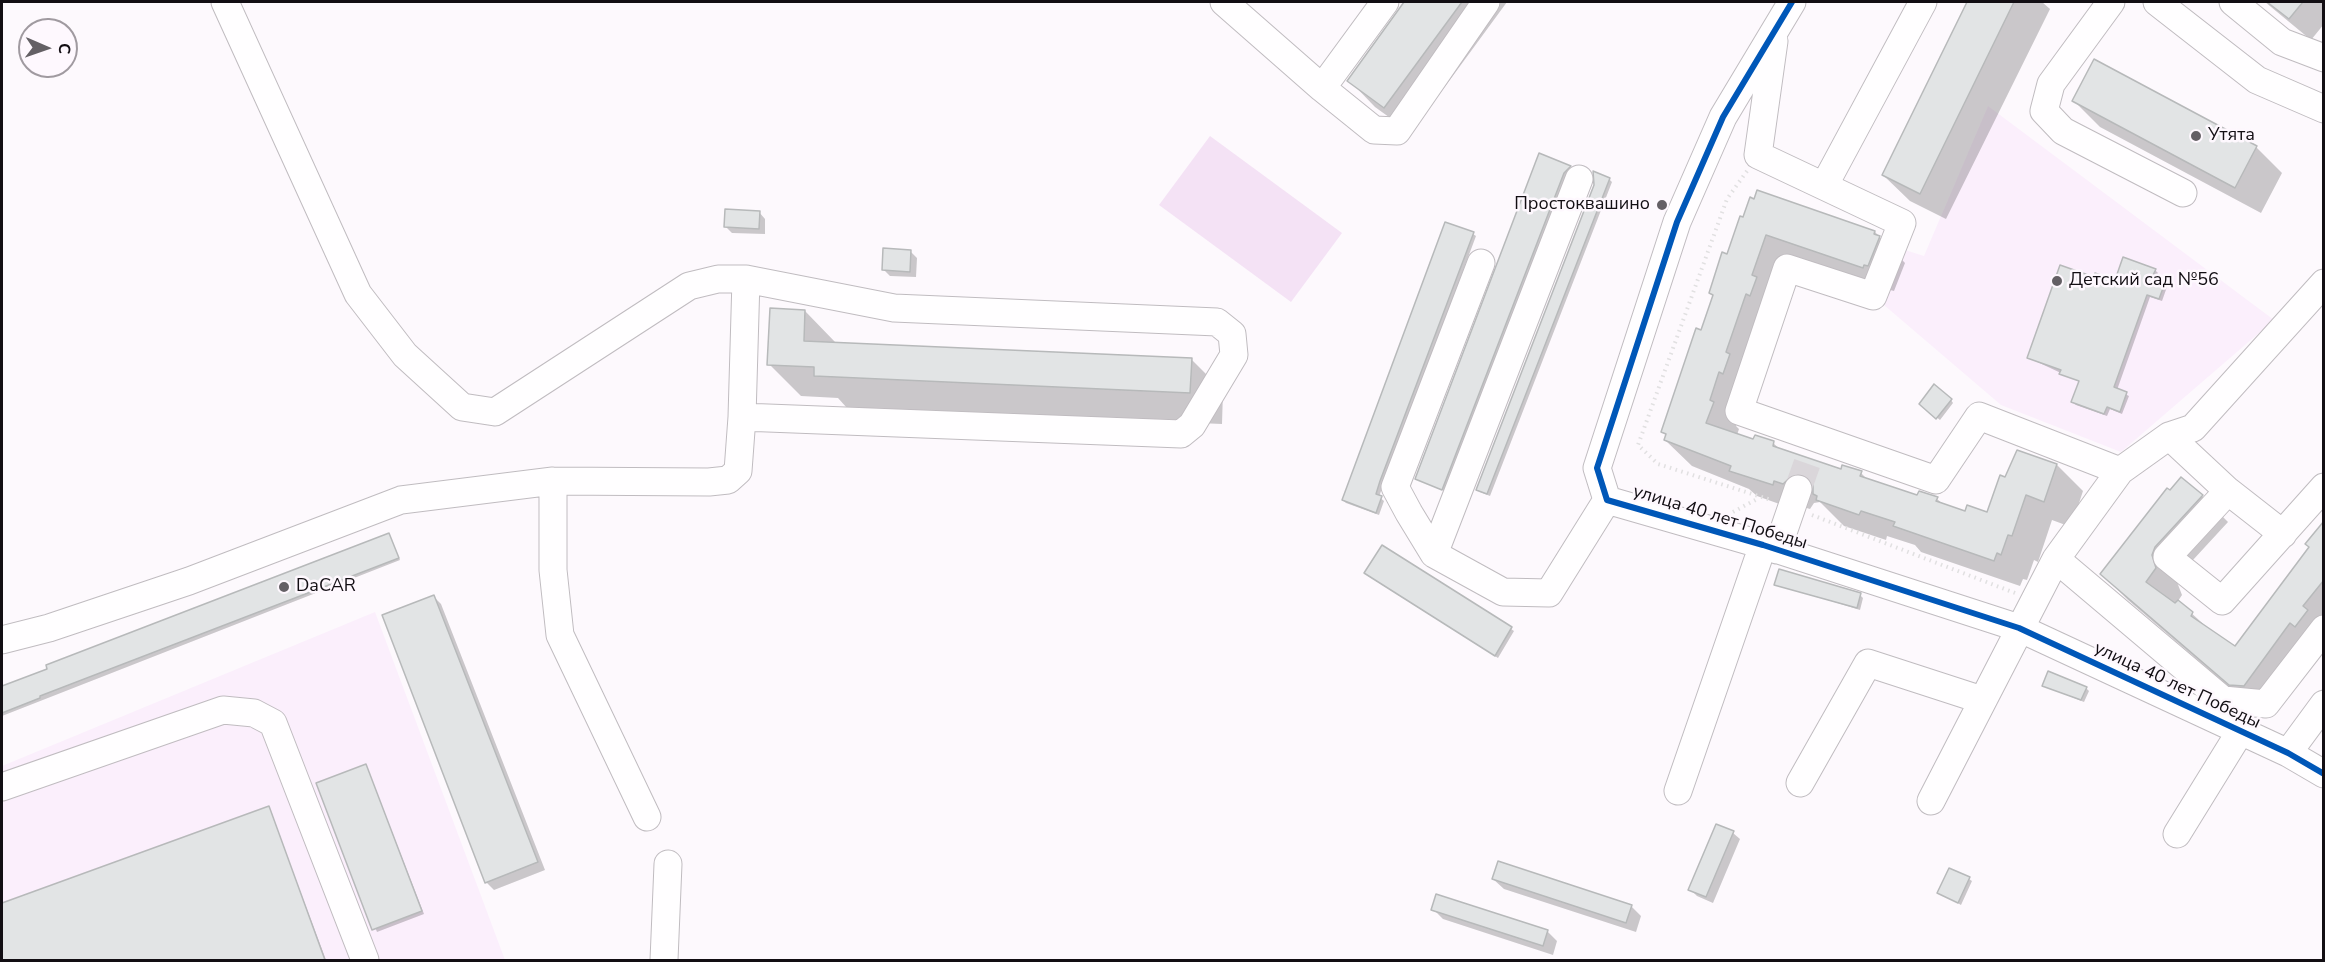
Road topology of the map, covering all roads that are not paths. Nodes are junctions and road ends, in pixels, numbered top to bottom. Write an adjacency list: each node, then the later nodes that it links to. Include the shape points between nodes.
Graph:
1 (225, 2): 18 (street, via 358,294 405,355 462,407 495,412 689,286 718,279)
2 (1224, 2): 12 (street)
3 (1385, 2): 12 (street)
4 (1486, 2): 12 (street, via 1397,131 1374,130)
5 (1792, 2): 10 (street, улица 40 лет Победы)
6 (1923, 2): 15 (street)
7 (2111, 2): 16 (street, via 2051,84 2044,111 2063,131)
8 (2233, 2): 11 (street, via 2282,42)
9 (2169, 5): 13 (street, via 2257,80)
10 (1776, 28): 15 (street, via 1758,155); 27 (street, улица 40 лет Победы, via 1723,117 1677,222 1597,468)
11 (2324, 58)
12 (1322, 88)
13 (2324, 109)
14 (1579, 179): 30 (street)
15 (1824, 186): 22 (street, via 1902,223 1874,296 1787,268 1739,411 1813,447 1936,480 1979,416)
16 (2183, 193)
17 (1481, 263): 30 (street, via 1395,487)
18 (746, 279): 20 (street); 20 (street, via 894,308 1217,322 1232,334 1234,355 1192,426 1181,434)
19 (2324, 282): 21 (street, via 2193,428)
20 (742, 417): 23 (street, via 738,471 728,480)
21 (2169, 436): 22 (street); 26 (street)
22 (2120, 471): 31 (street)
23 (554, 481): 34 (street, via 401,500 189,581); 44 (street, via 553,570 560,635)
24 (2324, 487): 28 (street)
25 (1798, 489): 29 (street)
26 (2228, 491): 28 (street); 28 (street, via 2167,557 2222,602)
27 (1607, 500): 29 (street, улица 40 лет Победы); 30 (street, via 1549,593 1503,592)
28 (2283, 534)
29 (1770, 547): 32 (street, улица 40 лет Победы); 42 (street)
30 (1434, 554)
31 (2056, 559): 32 (street); 33 (street, via 2223,700 2266,704)
32 (2019, 628): 35 (street); 37 (street, улица 40 лет Победы)
33 (2324, 629)
34 (2, 640)
35 (1983, 700): 40 (street, via 1868,663); 43 (street)
36 (2324, 704): 38 (street)
37 (2240, 732): 38 (street, улица 40 лет Победы); 45 (street)
38 (2288, 753): 39 (street, улица 40 лет Победы)
39 (2324, 774)
40 (1800, 783)
41 (2, 787): 47 (street, via 223,710 254,713 273,723)
42 (1678, 791)
43 (1931, 801)
44 (647, 817)
45 (2177, 834)
46 (668, 864): 48 (street)
47 (365, 960)
48 (664, 960)

